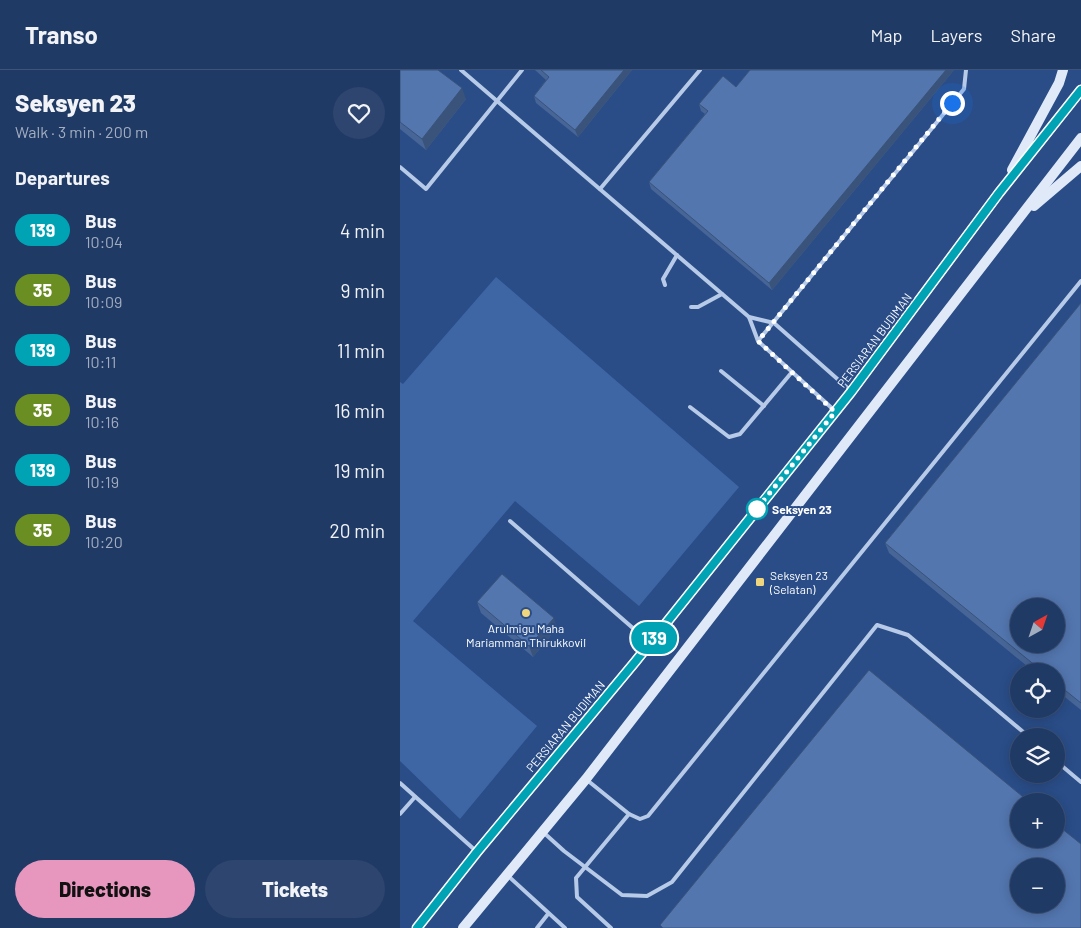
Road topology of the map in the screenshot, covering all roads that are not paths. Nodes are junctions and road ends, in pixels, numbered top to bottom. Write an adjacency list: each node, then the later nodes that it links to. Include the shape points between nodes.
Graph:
1 (461, 70): 7 (lane)
2 (522, 70): 7 (lane)
3 (700, 70): 11 (lane)
4 (966, 70): 20 (lane, via 964,89)
5 (1063, 70): 12 (main road)
6 (1081, 90): 12 (main road, PERSIARAN BUDIMAN)
7 (498, 102): 10 (lane, via 426,189); 11 (lane)
8 (1081, 138): 13 (main road)
9 (1081, 166): 13 (main road)
10 (400, 167)
11 (600, 189): 14 (lane)
12 (999, 193): 24 (main road, PERSIARAN BUDIMAN)
13 (1018, 219): 32 (main road)
14 (677, 255): 16 (lane, via 664,279); 17 (lane)
15 (1081, 281): 37 (lane, via 648,816 640,819)
16 (665, 285)
17 (722, 294): 18 (lane); 19 (lane)
18 (690, 308)
19 (749, 317): 20 (lane); 21 (lane)
20 (774, 323): 21 (lane); 24 (lane)
21 (758, 341): 23 (lane)
22 (721, 371): 25 (lane)
23 (792, 372): 25 (lane); 27 (lane)
24 (851, 392): 27 (main road, PERSIARAN BUDIMAN)
25 (764, 406): 26 (lane, via 740,434 729,437)
26 (690, 408)
27 (835, 412): 29 (main road, PERSIARAN BUDIMAN)
28 (510, 520): 29 (lane)
29 (650, 642): 39 (main road, PERSIARAN BUDIMAN)
30 (1019, 728): 40 (lane, via 908,634 876,626 672,882 647,896 622,895)
31 (1065, 768): 33 (lane)
32 (586, 779): 37 (lane); 38 (main road)
33 (1081, 782)
34 (400, 783): 35 (lane)
35 (415, 797): 36 (lane); 39 (lane)
36 (400, 814)
37 (629, 814): 40 (lane)
38 (543, 831): 40 (lane); 41 (main road)
39 (477, 852): 43 (main road, PERSIARAN BUDIMAN)
40 (585, 865): 47 (lane, via 576,878 577,897)
41 (507, 875): 42 (lane); 44 (main road)
42 (548, 914): 45 (lane); 46 (lane)
43 (417, 928)
44 (463, 928)
45 (537, 928)
46 (565, 928)
47 (611, 928)

